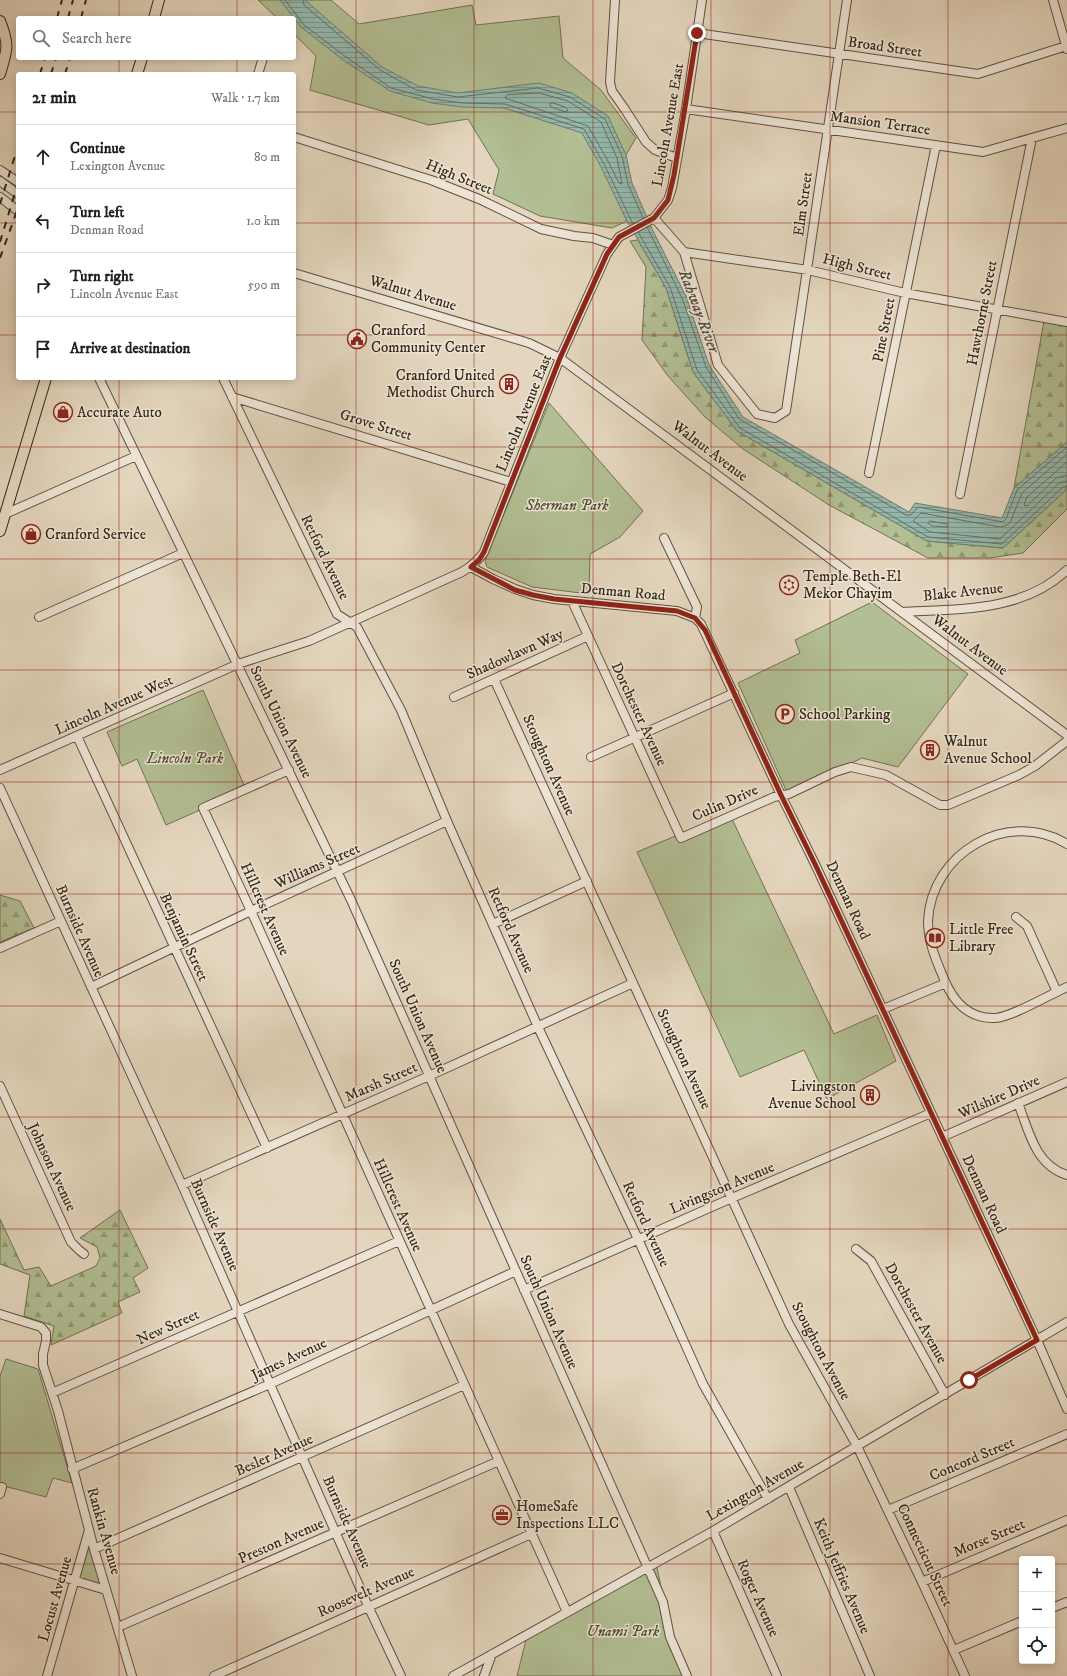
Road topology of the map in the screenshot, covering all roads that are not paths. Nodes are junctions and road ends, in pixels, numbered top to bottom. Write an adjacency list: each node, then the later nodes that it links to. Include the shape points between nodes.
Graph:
1 (159, 0): 6 (main road)
2 (614, 0): 23 (street, via 610,82 612,91 646,142 655,150)
3 (702, 0): 8 (street, Lincoln Avenue East)
4 (847, 0): 11 (street, Elm Street)
5 (1053, 0): 10 (street)
6 (155, 16)
7 (0, 21): 14 (main road, via 8,46)
8 (697, 33): 11 (street, Broad Street); 17 (street, Lincoln Avenue East)
9 (0, 42): 14 (main road)
10 (1067, 47): 11 (street, Broad Street, via 978,74)
11 (839, 54): 19 (street, Elm Street)
12 (141, 60): 15 (main road)
13 (262, 60): 16 (street)
14 (1, 70)
15 (138, 72)
16 (259, 72)
17 (686, 109): 19 (street, Mansion Terrace); 23 (street, Lincoln Avenue East)
18 (1067, 128): 21 (street, Mansion Terrace)
19 (828, 129): 22 (street, Mansion Terrace); 33 (street, Elm Street)
20 (296, 138): 31 (street, High Street, via 431,180 479,199 542,229 593,238)
21 (1032, 138): 22 (street, Mansion Terrace, via 983,152); 36 (street, Hawthorne Street)
22 (936, 145): 35 (street, Pine Street)
23 (677, 158): 30 (street, Lincoln Avenue East, via 668,200)
24 (0, 170): 26 (street)
25 (0, 181): 27 (street)
26 (16, 181)
27 (16, 193)
28 (0, 197): 29 (street)
29 (16, 209)
30 (653, 219): 31 (street, Lincoln Avenue East, via 619,237); 32 (street)
31 (612, 245): 38 (street, Lincoln Avenue East)
32 (684, 252): 33 (street, High Street); 33 (street, Elm Street, via 718,365 757,414 775,418 786,412)
33 (808, 270): 35 (street, High Street)
34 (296, 274): 38 (street, Walnut Avenue, via 529,343)
35 (905, 293): 36 (street, High Street); 44 (street, Pine Street)
36 (997, 309): 37 (street, High Street); 46 (street, Hawthorne Street)
37 (1067, 322)
38 (560, 358): 45 (street, Lincoln Avenue East); 54 (street, Walnut Avenue)
39 (45, 380): 47 (main road)
40 (100, 380): 43 (street, South Union Avenue)
41 (224, 380): 42 (street, Retford Avenue)
42 (232, 397): 45 (street, Grove Street); 57 (street, Retford Avenue, via 337,614)
43 (136, 456): 47 (street); 50 (street, South Union Avenue)
44 (869, 473)
45 (511, 482): 51 (street, Lincoln Avenue East, via 484,552)
46 (960, 494)
47 (5, 514): 48 (main road)
48 (0, 531)
49 (664, 538): 56 (street, via 697,607)
50 (183, 553): 55 (street); 59 (street, South Union Avenue)
51 (471, 567): 53 (street, Denman Road, via 515,590); 57 (street, Lincoln Avenue East)
52 (1067, 570): 54 (street, Blake Avenue, via 1050,584 1008,602 965,609)
53 (572, 601): 56 (street, Denman Road, via 677,611); 58 (street, Dorchester Avenue)
54 (902, 612): 63 (street, Walnut Avenue)
55 (39, 616)
56 (695, 618): 61 (street, Denman Road, via 705,630)
57 (349, 622): 59 (street, Lincoln Avenue East, via 309,640); 72 (street, Retford Avenue, via 357,626 401,710)
58 (588, 636): 60 (street, Shadowlawn Way); 65 (street, Dorchester Avenue)
59 (238, 664): 64 (street, Lincoln Avenue West); 69 (street, South Union Avenue)
60 (494, 679): 62 (street, Shadowlawn Way); 76 (street, Stoughton Avenue)
61 (734, 693): 65 (street); 71 (street, Denman Road)
62 (454, 697)
63 (1067, 735)
64 (77, 736): 68 (street, Lincoln Avenue West); 82 (street, Benjamin Street)
65 (635, 738): 67 (street); 73 (street, Dorchester Avenue)
66 (1067, 740): 71 (street, Culin Drive, via 1035,766 1019,775 948,805 940,805 886,775 850,767 789,794)
67 (591, 757)
68 (0, 770)
69 (289, 770): 75 (street, South Union Avenue); 77 (street, Hillcrest Avenue, via 204,808)
70 (0, 788): 79 (street, Burnside Avenue)
71 (781, 795): 73 (street, Culin Drive); 88 (street, Denman Road)
72 (447, 821): 75 (street, Williams Street); 80 (street, Retford Avenue)
73 (681, 838)
74 (1067, 844): 84 (street, via 1037,833 1009,832 981,840 965,850 951,864 934,893 928,920 932,949)
75 (337, 872): 77 (street, Williams Street); 90 (street, South Union Avenue)
76 (586, 881): 80 (street); 83 (street, Stoughton Avenue)
77 (251, 911): 82 (street, Williams Street); 95 (street, Hillcrest Avenue)
78 (1016, 917): 87 (street, via 1027,926)
79 (61, 921): 81 (street); 85 (street, Burnside Avenue)
80 (493, 924): 89 (street, Retford Avenue)
81 (0, 948)
82 (174, 948): 85 (street, Williams Street); 97 (street, Benjamin Street)
83 (633, 983): 89 (street, Marsh Street); 100 (street, Stoughton Avenue)
84 (946, 983): 87 (street, via 959,1005 986,1018 1006,1016); 88 (street)
85 (91, 987): 99 (street, Burnside Avenue)
86 (1067, 987): 87 (street)
87 (1057, 992)
88 (882, 1009): 94 (street, Denman Road)
89 (538, 1027): 90 (street, Marsh Street); 101 (street, Retford Avenue)
90 (430, 1076): 95 (street, Marsh Street); 105 (street, South Union Avenue)
91 (1067, 1082): 93 (street, Wilshire Drive)
92 (0, 1086): 104 (street, Johnson Avenue, via 71,1242)
93 (1018, 1103): 96 (street, Wilshire Drive); 98 (street, via 1041,1158 1051,1168)
94 (931, 1113): 96 (street, Denman Road); 100 (street, Livingston Avenue)
95 (342, 1115): 97 (street, Marsh Street); 102 (street, Hillcrest Avenue)
96 (942, 1137): 111 (street, Denman Road)
97 (267, 1148): 99 (street, Marsh Street)
98 (1067, 1176)
99 (182, 1185): 108 (street, Burnside Avenue)
100 (732, 1198): 101 (street, Livingston Avenue); 118 (street, Stoughton Avenue, via 789,1324)
101 (638, 1240): 106 (street, Livingston Avenue); 123 (street, Retford Avenue, via 703,1384)
102 (399, 1241): 107 (street, Hillcrest Avenue); 108 (street, New Street)
103 (856, 1249): 115 (street, Dorchester Avenue, via 871,1261)
104 (84, 1254)
105 (516, 1271): 106 (street, South Union Avenue); 107 (street, James Avenue)
106 (524, 1290): 132 (street, South Union Avenue)
107 (430, 1310): 112 (street, James Avenue); 113 (street, Hillcrest Avenue)
108 (238, 1311): 112 (street, Burnside Avenue); 114 (street, New Street)
109 (0, 1314): 114 (street, via 44,1329 46,1336 43,1365)
110 (1067, 1322): 111 (street, Lexington Avenue)
111 (1037, 1340): 115 (street, Lexington Avenue); 116 (street, Denman Road)
112 (270, 1384): 119 (street, Burnside Avenue); 121 (street, James Avenue)
113 (464, 1385): 119 (street, Besler Avenue); 120 (street, Hillcrest Avenue)
114 (52, 1393): 121 (street, Rankin Avenue)
115 (945, 1395): 118 (street, Lexington Avenue)
116 (1067, 1409)
117 (1067, 1434): 124 (street, Concord Street)
118 (857, 1446): 122 (street, Lexington Avenue); 124 (street, Connecticut Street)
119 (303, 1458): 128 (street, Burnside Avenue); 130 (street, Besler Avenue)
120 (499, 1461): 128 (street, Preston Avenue); 129 (street, Hillcrest Avenue)
121 (72, 1469): 126 (street, Rankin Avenue)
122 (789, 1486): 123 (street, Lexington Avenue); 152 (street, Keith Jeffries Avenue)
123 (768, 1499): 127 (street, Lexington Avenue)
124 (888, 1510): 134 (street, Connecticut Street)
125 (1067, 1520): 134 (street, Morse Street)
126 (89, 1529): 130 (street, Rankin Avenue); 133 (street, Locust Avenue)
127 (713, 1531): 132 (street, Lexington Avenue); 151 (street, Roger Avenue)
128 (336, 1532): 137 (street, Burnside Avenue); 141 (street, Preston Avenue)
129 (531, 1534): 137 (street, Roosevelt Avenue); 139 (street, Hillcrest Avenue)
130 (94, 1549): 135 (street, Rankin Avenue)
131 (0, 1558): 133 (street)
132 (647, 1568): 139 (street, Lexington Avenue); 150 (street, South Union Avenue, via 663,1602 670,1637)
133 (75, 1581): 135 (street); 144 (street, Locust Avenue)
134 (922, 1582): 142 (street, Connecticut Street)
135 (106, 1590): 141 (street, Rankin Avenue)
136 (1067, 1602): 138 (street)
137 (368, 1606): 146 (street, Roosevelt Avenue); 147 (street, Burnside Avenue)
138 (1055, 1607)
139 (567, 1612): 143 (street, Lexington Avenue)
140 (1019, 1622): 142 (street)
141 (118, 1627): 145 (street, Rankin Avenue)
142 (954, 1650): 153 (street, Connecticut Street)
143 (492, 1654): 148 (street, Lexington Avenue); 149 (street)
144 (47, 1676)
145 (132, 1676)
146 (214, 1676)
147 (401, 1676)
148 (453, 1676)
149 (484, 1676)
150 (686, 1676)
151 (777, 1676)
152 (870, 1676)
153 (964, 1676)

